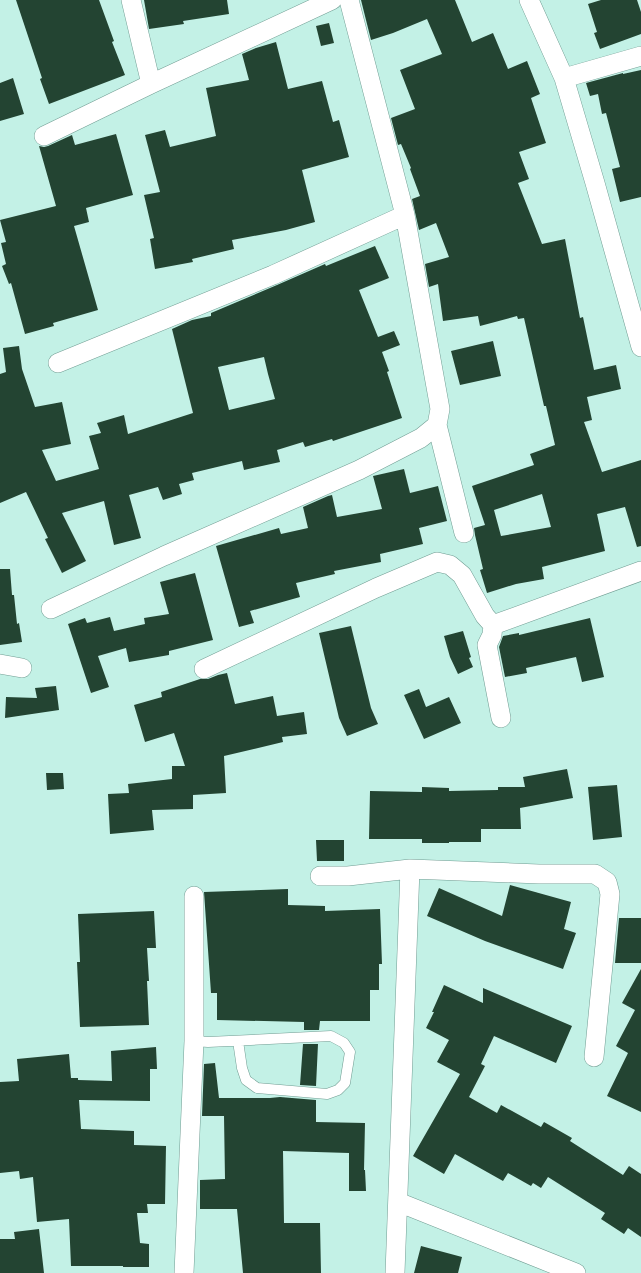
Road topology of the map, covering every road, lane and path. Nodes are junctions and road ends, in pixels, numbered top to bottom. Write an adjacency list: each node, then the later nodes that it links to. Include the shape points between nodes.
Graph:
1 (131, 0): 7 (street)
2 (332, 0): 7 (street)
3 (349, 0): 9 (street)
4 (528, 0): 6 (street)
5 (641, 56): 6 (street)
6 (564, 78): 10 (street)
7 (151, 84): 8 (street)
8 (44, 136)
9 (405, 215): 11 (street, via 273,275); 12 (street, via 440,409)
10 (641, 347)
11 (58, 363)
12 (437, 425): 13 (street); 15 (street, via 421,438 359,470)
13 (464, 533)
14 (641, 572): 16 (street)
15 (51, 610)
16 (493, 625): 19 (street, via 462,575 450,565 437,562); 20 (street, via 487,645)
17 (0, 664): 18 (street)
18 (22, 668)
19 (204, 669)
20 (501, 718)
21 (410, 869): 22 (street); 26 (street, via 595,874 607,882 610,894); 27 (street)
22 (320, 876)
23 (194, 896): 24 (street)
24 (194, 1041): 25 (lane); 28 (street)
25 (238, 1041): 25 (lane, via 331,1036 344,1043 350,1052 345,1083 327,1094 256,1088 246,1080)
26 (594, 1057)
27 (398, 1202): 29 (street); 30 (street)
28 (184, 1273)
29 (396, 1273)
30 (576, 1273)

